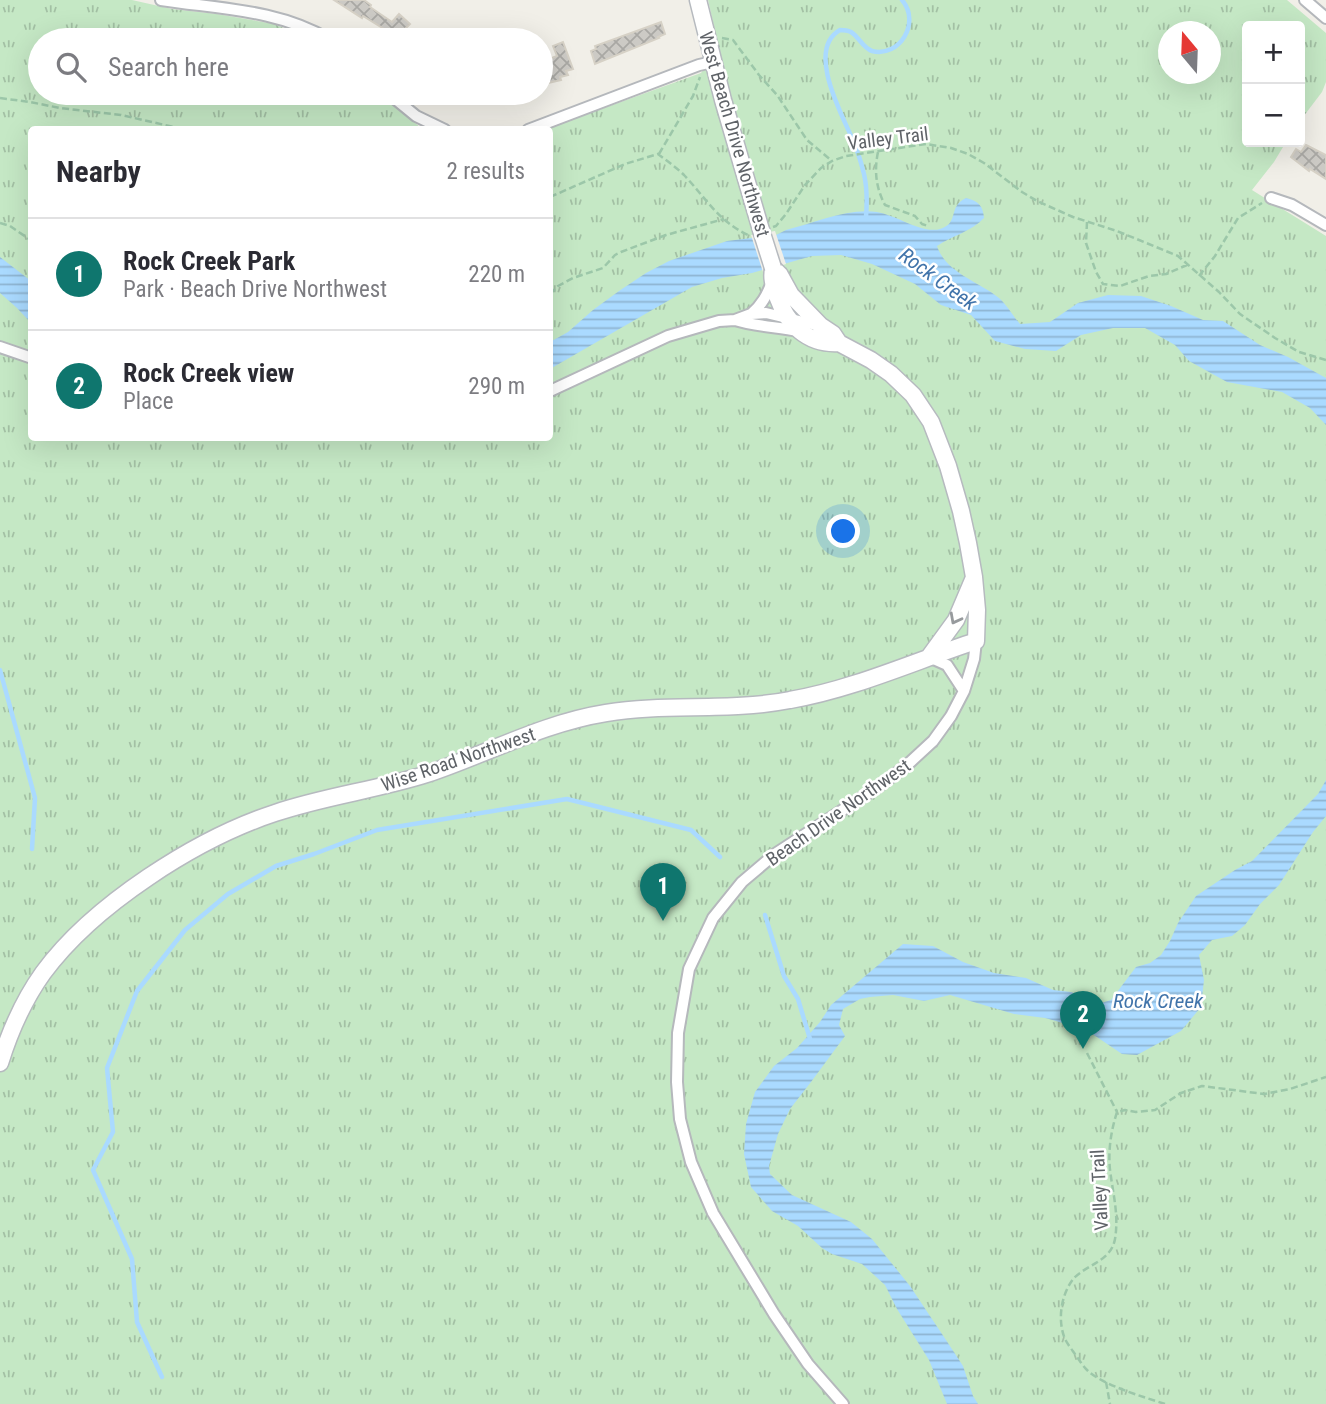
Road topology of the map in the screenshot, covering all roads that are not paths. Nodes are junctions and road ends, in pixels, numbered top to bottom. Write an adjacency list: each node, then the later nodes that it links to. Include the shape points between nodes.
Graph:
1 (162, 0): 4 (street)
2 (698, 0): 7 (street, West Beach Drive Northwest)
3 (1305, 0): 5 (street)
4 (225, 4): 6 (street)
5 (1326, 18)
6 (308, 28)
7 (713, 62): 10 (street); 13 (street, West Beach Drive Northwest, bridge)
8 (403, 105): 9 (street)
9 (437, 126)
10 (539, 126)
11 (1271, 198): 12 (street)
12 (1326, 225)
13 (773, 275): 14 (street, West Beach Drive Northwest, via 780,275); 15 (street, via 763,301); 16 (street, West Beach Drive Northwest)
14 (790, 295): 16 (street); 19 (street, West Beach Drive Northwest)
15 (751, 314): 16 (street, Beach Drive Northwest); 17 (street, Beach Drive Northwest)
16 (786, 317): 18 (street); 19 (street, Beach Drive Northwest); 20 (street, West Beach Drive Northwest)
17 (735, 320): 18 (street, Beach Drive Northwest); 24 (street, Beach Drive Northwest, via 668,336)
18 (771, 326): 20 (street, Beach Drive Northwest)
19 (821, 326): 21 (street, Beach Drive Northwest)
20 (798, 331): 21 (street, Beach Drive Northwest, via 827,344)
21 (839, 343): 25 (street, Beach Drive Northwest, via 891,374 913,394 930,422 961,511)
22 (0, 347): 23 (street)
23 (28, 357)
24 (553, 390)
25 (974, 578): 26 (street, Beach Drive Northwest); 27 (street, one-way to 27, via 956,620)
26 (976, 641): 27 (street, Wise Road Northwest); 28 (street, Beach Drive Northwest)
27 (929, 657): 28 (street, via 947,665); 29 (street, Wise Road Northwest, via 789,701 731,708 643,709 571,720 426,774 294,807 236,828 158,871 69,944 24,1003)
28 (964, 691): 30 (street, Beach Drive Northwest, via 933,741 906,766 775,854 743,882 713,918 689,969 678,1033 680,1119 691,1162 713,1213 808,1364)
29 (0, 1063)
30 (843, 1404)

